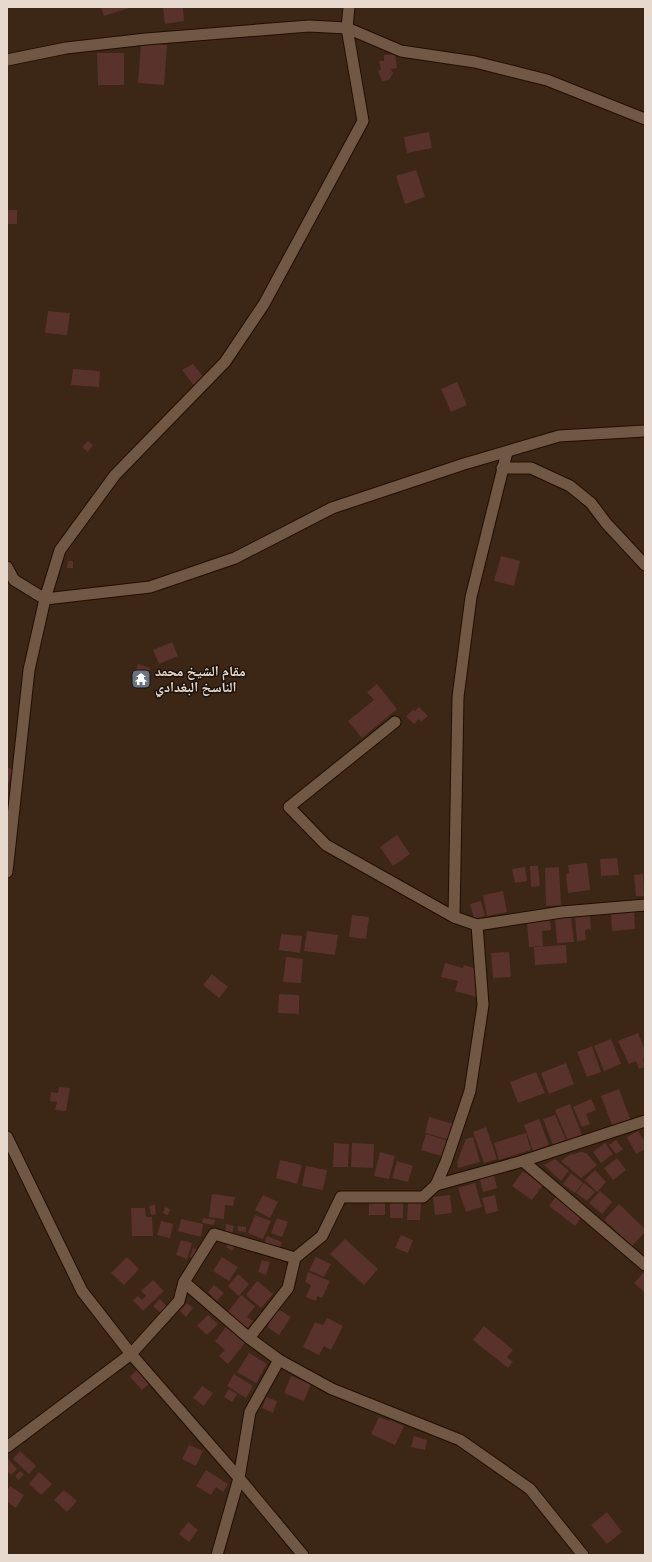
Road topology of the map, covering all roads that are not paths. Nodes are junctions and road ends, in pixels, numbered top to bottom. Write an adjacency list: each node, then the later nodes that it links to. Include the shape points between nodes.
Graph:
1 (349, 7): 2 (street)
2 (347, 28): 3 (street, via 309,26 146,39 66,48); 4 (street, via 401,51 476,62 547,80); 10 (street, via 363,121 264,304 225,362 111,481 60,550)
3 (7, 60)
4 (645, 119)
5 (645, 430): 6 (street, via 559,436)
6 (507, 452): 7 (street); 10 (street, via 332,508 235,558 150,587)
7 (502, 468): 8 (street, via 531,468 570,486 591,503); 14 (street, via 471,598 458,697)
8 (645, 565)
9 (7, 567): 10 (street, via 14,580)
10 (45, 599): 12 (street, via 29,670)
11 (395, 722): 14 (street, via 289,806 326,845)
12 (7, 872)
13 (645, 905): 15 (street, via 562,912)
14 (454, 917): 15 (street)
15 (477, 925): 19 (street, via 483,1005 470,1092)
16 (643, 1125): 18 (street)
17 (7, 1137): 24 (street, via 82,1291)
18 (523, 1161): 19 (street); 21 (street)
19 (436, 1185): 20 (street, via 423,1197 341,1197 322,1236)
20 (295, 1258): 22 (street, via 214,1234); 23 (street, via 288,1288)
21 (645, 1265)
22 (184, 1282): 23 (street); 24 (street, via 179,1301)
23 (249, 1338): 25 (street)
24 (131, 1354): 26 (street); 27 (street)
25 (279, 1360): 27 (street, via 250,1412); 30 (street, via 332,1389 460,1440 530,1489)
26 (7, 1446)
27 (240, 1478): 28 (street); 29 (street)
28 (216, 1555)
29 (303, 1555)
30 (583, 1555)

